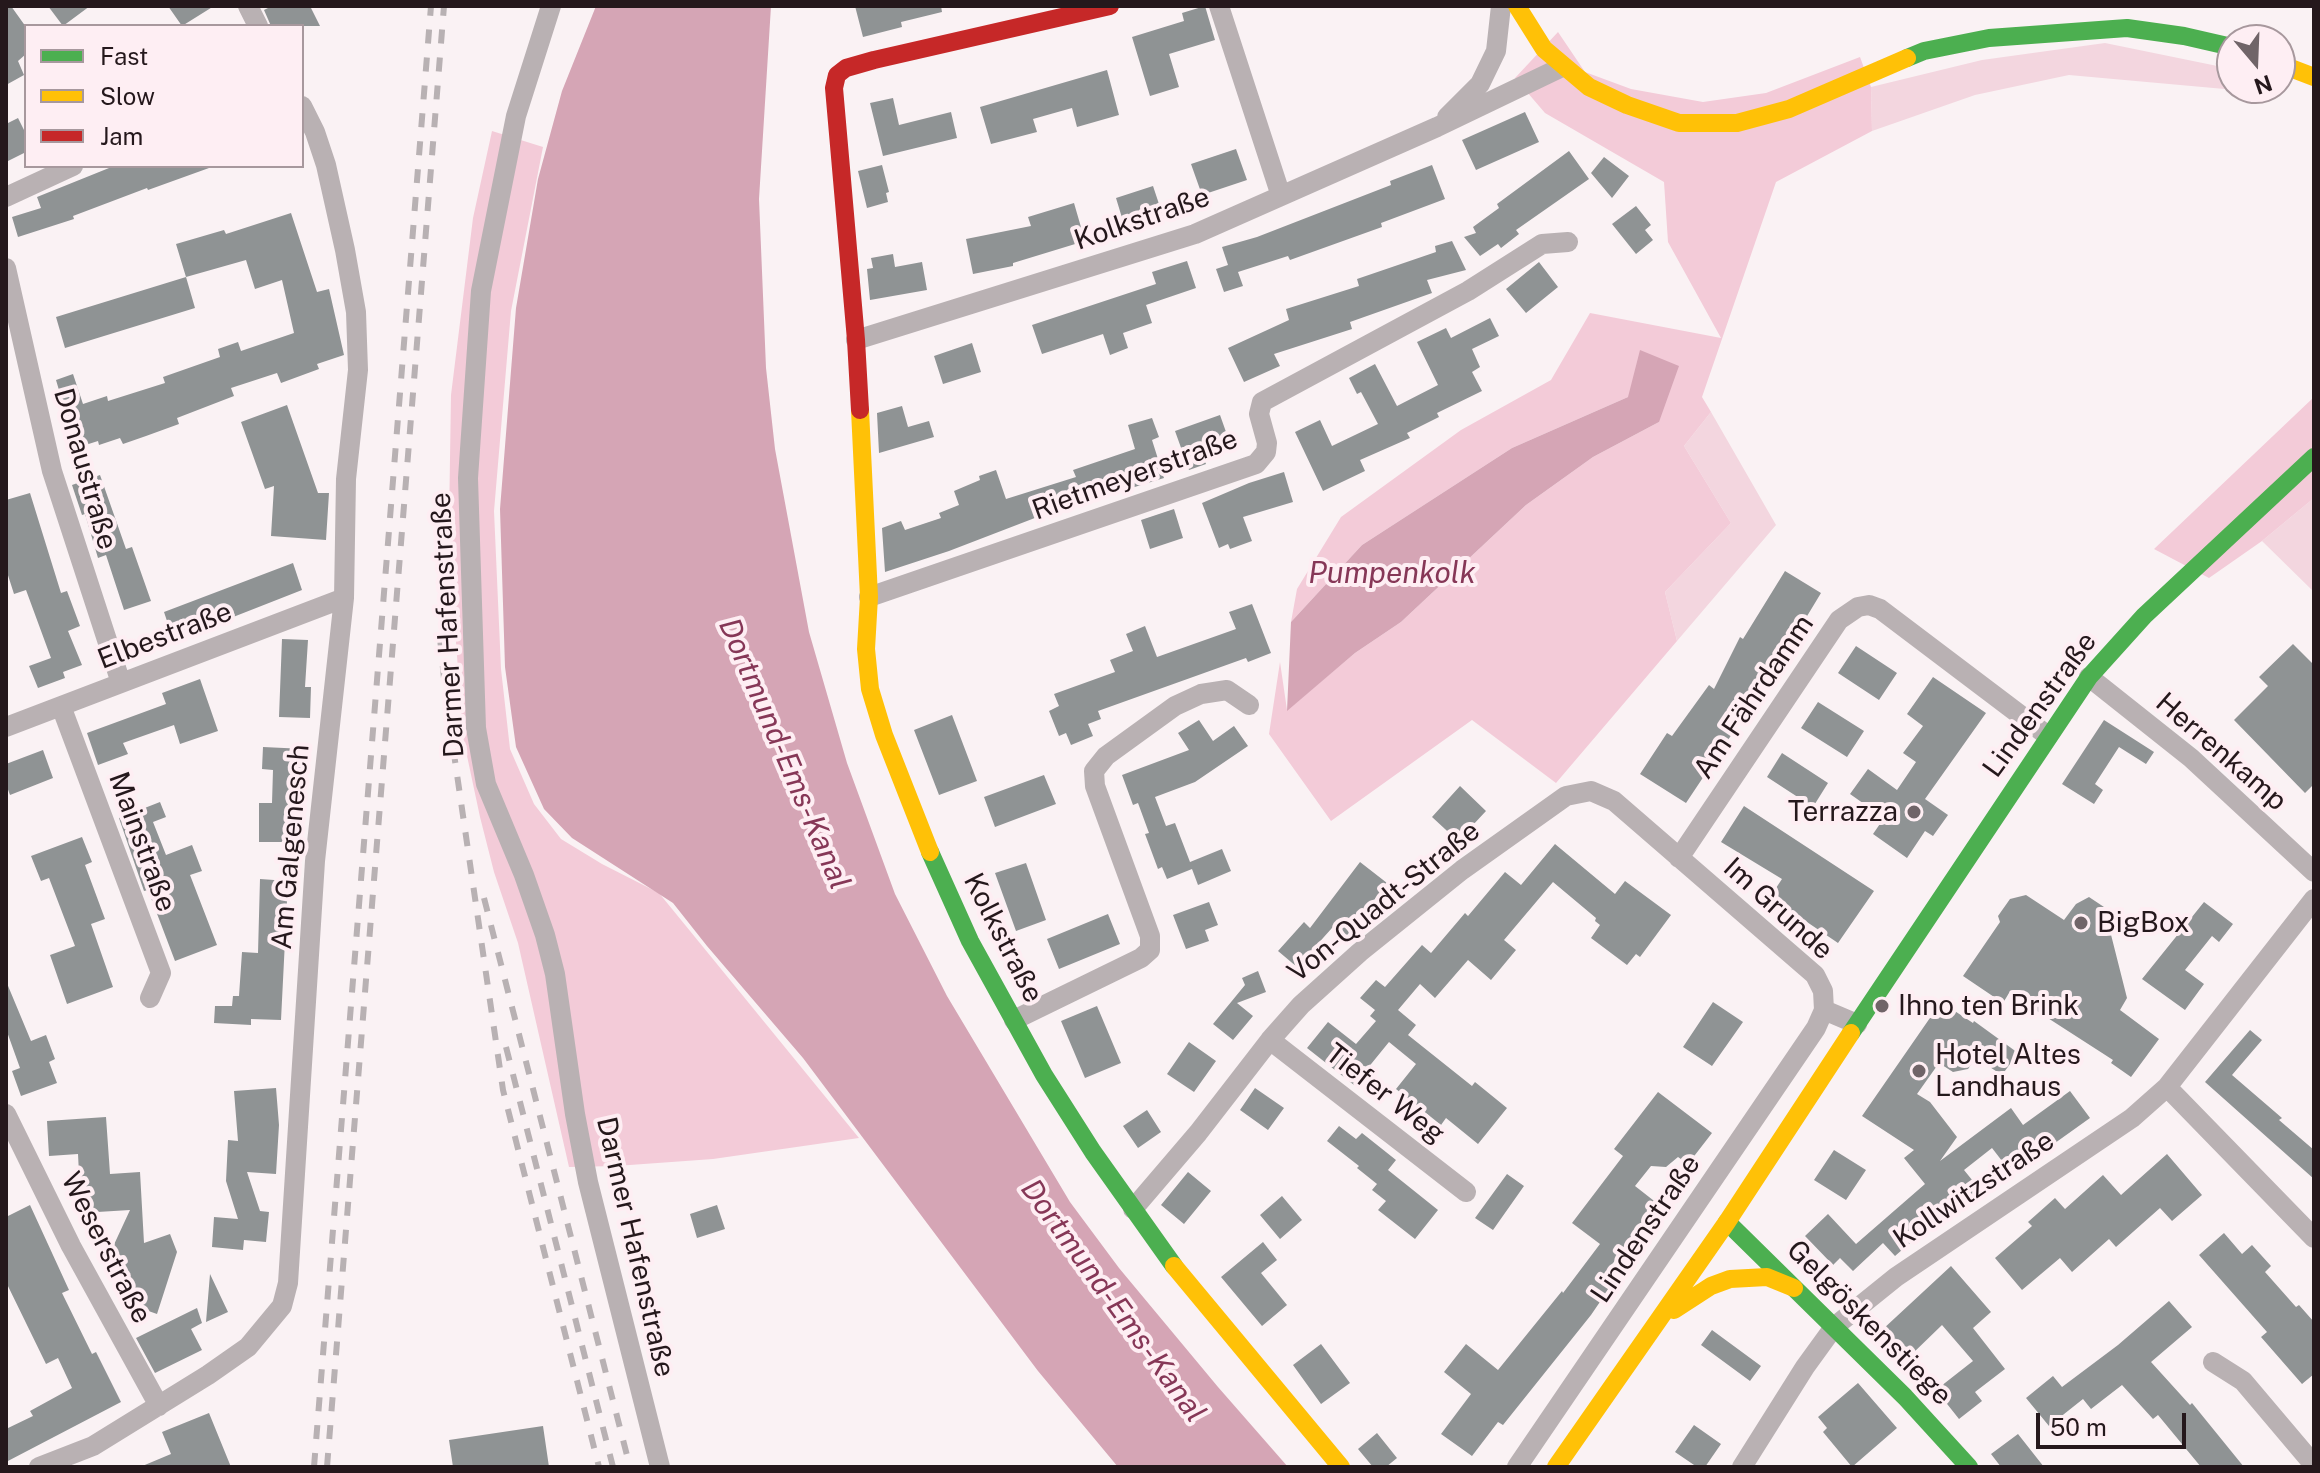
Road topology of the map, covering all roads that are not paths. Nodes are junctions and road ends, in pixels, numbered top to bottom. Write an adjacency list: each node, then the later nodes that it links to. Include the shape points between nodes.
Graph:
1 (248, 6): 7 (street)
2 (551, 6): 48 (street, Darmer Hafenstraße, via 516,116 481,291 468,478 476,728 486,784 524,875 555,974 588,1182)
3 (1110, 6): 17 (street, Kolkstraße, via 846,68 837,75)
4 (1219, 6): 13 (street)
5 (1501, 6): 11 (street, Kolkstraße, via 1496,51 1480,84)
6 (1517, 6): 9 (street)
7 (257, 24)
8 (2216, 43): 9 (street, via 2127,28 1989,38 1924,51 1789,109 1737,123 1679,123 1598,92)
9 (1562, 67): 11 (street, Kolkstraße)
10 (304, 110): 20 (street, Am Galgenesch, via 326,165 356,312 358,370 346,479)
11 (1437, 127): 13 (street, Kolkstraße)
12 (69, 168): 14 (street)
13 (1281, 196): 17 (street, Kolkstraße, via 1195,234)
14 (6, 197)
15 (1568, 242): 19 (street, Rietmeyerstraße, via 1542,244 1468,291 1262,402 1259,414 1267,443 1256,464)
16 (6, 268): 22 (street, Donaustraße, via 52,471)
17 (856, 340): 19 (street, Kolkstraße)
18 (2314, 457): 21 (street, Lindenstraße, via 2144,616)
19 (869, 597): 32 (street, Kolkstraße, via 869,678 884,735 941,879)
20 (344, 598): 22 (street, Elbestraße); 45 (street, Am Galgenesch, via 315,861 288,1283 282,1306 248,1347)
21 (2089, 677): 26 (street, Lindenstraße); 28 (street, Herrenkamp, via 2191,758)
22 (121, 683): 24 (street, Elbestraße)
23 (1249, 705): 32 (street, via 1227,690 1201,694 1175,706 1106,756 1094,771 1150,936 1150,950)
24 (61, 706): 25 (street, Elbestraße); 30 (street, Mainstraße, via 161,973)
25 (6, 727)
26 (2048, 736): 27 (street, Am Fährdamm, via 1880,609 1858,607 1839,620); 33 (street, Lindenstraße)
27 (1679, 858): 31 (street, Im Grunde, via 1815,975); 34 (street, Von-Quadt-Straße, via 1614,801 1591,791 1566,796 1360,952)
28 (2313, 868)
29 (2314, 899): 35 (street, Kollwitzstraße)
30 (150, 998)
31 (1824, 1010): 33 (street); 50 (street, Lindenstraße)
32 (1014, 1020): 38 (street, Kolkstraße, via 1071,1120)
33 (1857, 1024): 39 (street, Lindenstraße)
34 (1270, 1040): 37 (street, Tiefer Weg); 38 (street, Von-Quadt-Straße)
35 (2167, 1087): 40 (street); 43 (street, Kollwitzstraße, via 2132,1118 1896,1277)
36 (6, 1114): 45 (street, Weserstraße)
37 (1466, 1192)
38 (1133, 1209): 49 (street, Kolkstraße)
39 (1727, 1222): 41 (street, Gelgöskenstiege); 42 (street, Lindenstraße)
40 (2314, 1238)
41 (1794, 1288): 42 (street, via 1767,1277 1730,1279); 43 (street, Gelgöskenstiege)
42 (1662, 1318): 51 (street, Lindenstraße)
43 (1834, 1327): 52 (street, Kollwitzstraße); 53 (street, Gelgöskenstiege)
44 (2213, 1362): 46 (street, via 2243,1381)
45 (159, 1406): 47 (street, Am Galgenesch, via 93,1446)
46 (2314, 1465)
47 (39, 1467)
48 (660, 1467)
49 (1341, 1467)
50 (1517, 1467)
51 (1556, 1467)
52 (1742, 1467)
53 (1969, 1467)

